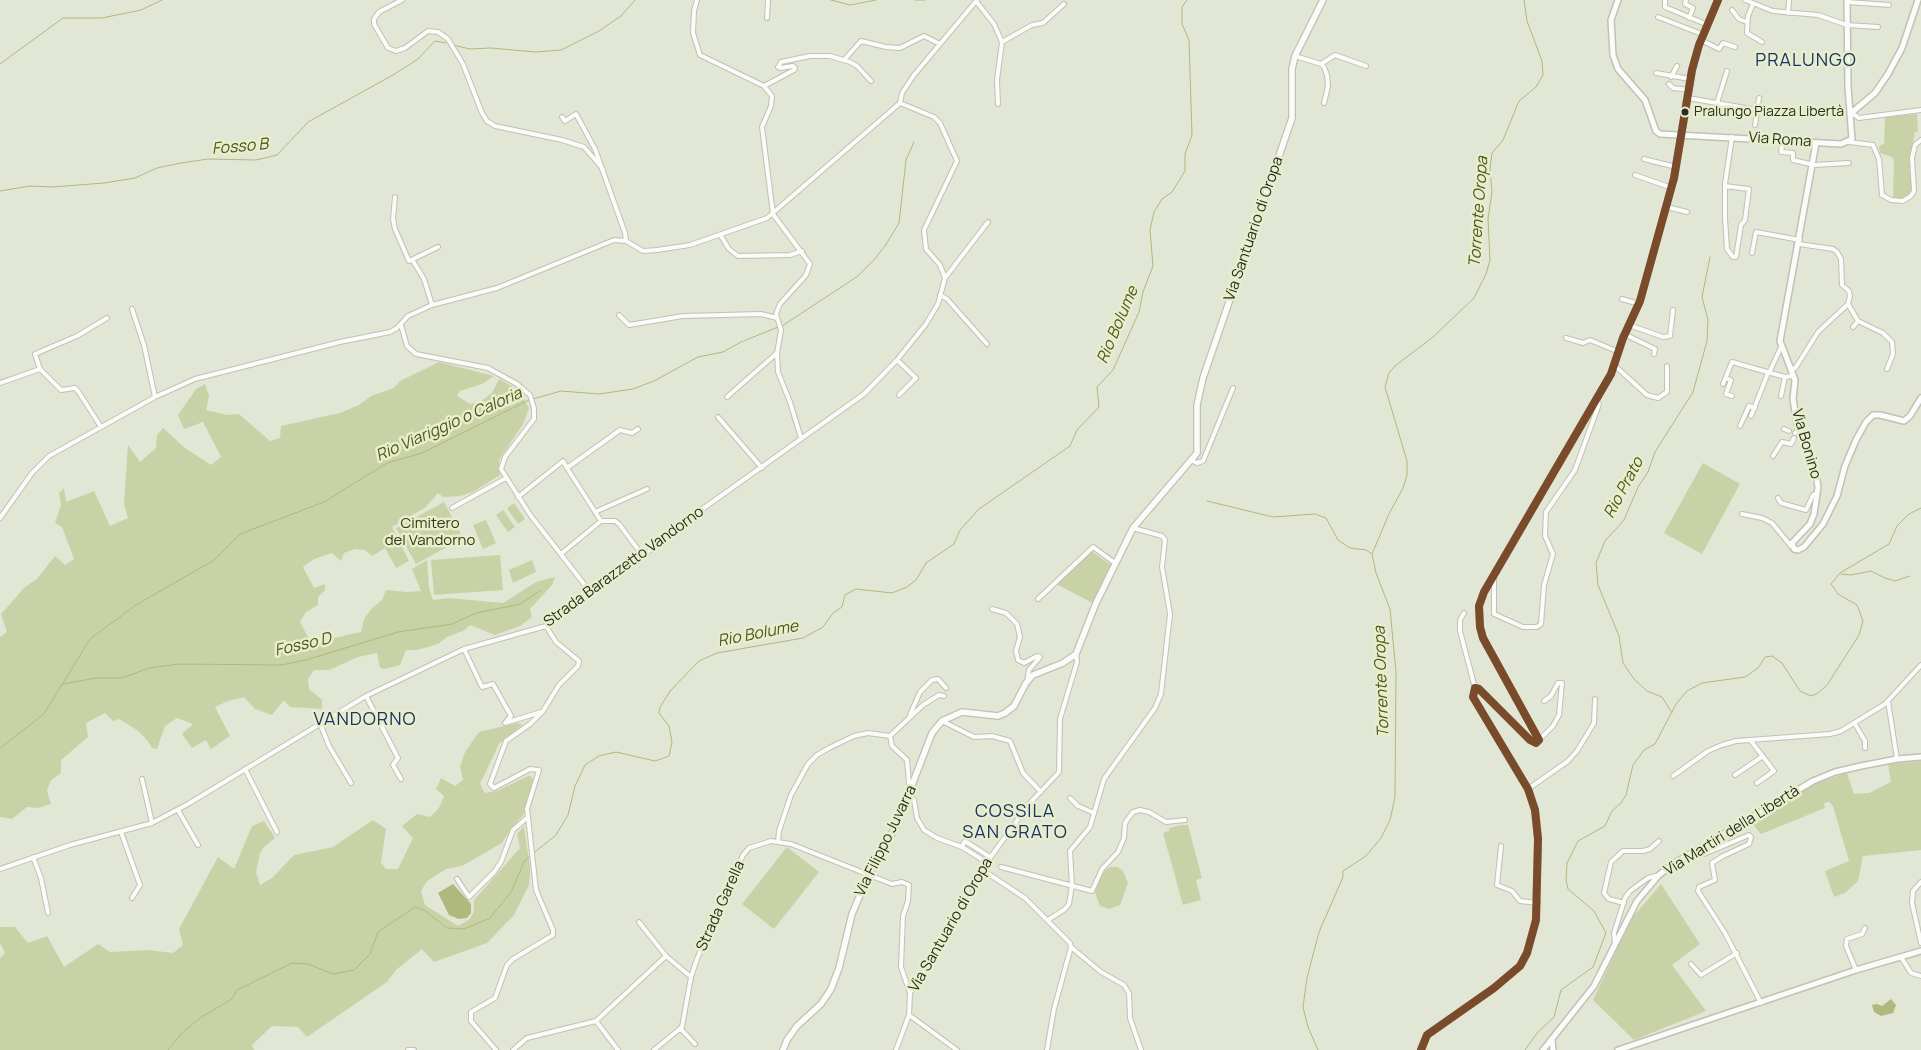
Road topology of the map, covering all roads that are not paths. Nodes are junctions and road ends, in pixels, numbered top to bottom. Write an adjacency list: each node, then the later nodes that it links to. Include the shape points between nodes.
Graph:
1 (402, 0): 64 (street, via 378,12 374,18 374,24 388,48 396,51 428,31 438,32 448,39 463,64 487,121 495,126 584,147)
2 (697, 0): 41 (street, via 693,32 700,54)
3 (768, 0): 20 (street)
4 (1323, 0): 31 (main road, Via Santuario di Oropa)
5 (1618, 0): 54 (street, Via Roma, via 1610,35 1616,63 1645,100 1656,131 1660,134)
6 (1665, 0): 21 (street, via 1665,7)
7 (1686, 0): 21 (street, via 1685,4 1693,8)
8 (1718, 0): 23 (street)
9 (1745, 0): 15 (street)
10 (1789, 0): 18 (street)
11 (1918, 0): 51 (street, via 1902,48 1888,74 1874,93)
12 (976, 1): 27 (street, via 994,24); 29 (street)
13 (1847, 1): 16 (street); 24 (street)
14 (1064, 4): 27 (street, via 1044,23 1032,25)
15 (1753, 4): 18 (street); 22 (street)
16 (1889, 6)
17 (1732, 10): 22 (street)
18 (1788, 14): 24 (street, via 1824,16)
19 (1658, 17): 26 (street)
20 (767, 18)
21 (1689, 18): 23 (street)
22 (1746, 22): 28 (street, via 1748,35)
23 (1708, 25): 26 (street)
24 (1847, 25): 25 (street); 51 (street)
25 (1878, 27)
26 (1701, 36): 30 (street, via 1719,48 1723,42); 38 (street)
27 (1002, 42): 48 (street, via 997,80)
28 (1762, 42)
29 (940, 44): 32 (street, via 924,36 895,48 862,41); 45 (street, via 905,89)
30 (1735, 47)
31 (1295, 56): 33 (street); 133 (main road, Via Santuario di Oropa, via 1292,118 1202,378 1197,404 1198,452)
32 (844, 60): 40 (street, via 857,66); 41 (street, via 810,56 781,62 780,68 795,68)
33 (1321, 64): 34 (street, via 1335,55); 46 (street, via 1328,75)
34 (1366, 66)
35 (1677, 66): 39 (street)
36 (1727, 71): 47 (street)
37 (1656, 73): 39 (street)
38 (1690, 79): 39 (street); 42 (street)
39 (1670, 80): 42 (street, via 1673,88)
40 (871, 81)
41 (764, 86): 71 (street, via 772,96 762,127)
42 (1689, 90): 43 (street)
43 (1688, 98): 47 (street); 54 (street)
44 (1759, 98): 49 (street)
45 (900, 103): 71 (street); 80 (street, via 934,117 940,123 957,161 924,230 926,249 940,265)
46 (1324, 103)
47 (1717, 103): 49 (street)
48 (998, 104)
49 (1757, 110): 53 (street)
50 (1921, 110): 51 (street, via 1860,118)
51 (1851, 113): 58 (street, via 1852,139)
52 (562, 117): 64 (street, via 566,121 576,114)
53 (1755, 125)
54 (1681, 134): 55 (street, Via Roma); 63 (street)
55 (1732, 137): 56 (street, Via Roma); 66 (street)
56 (1783, 140): 59 (street, Via Roma); 62 (street, via 1782,152 1793,153 1794,160)
57 (1921, 140): 58 (street, via 1915,146 1912,158 1914,191 1903,201 1882,195 1873,145)
58 (1849, 142): 59 (street, Via Roma)
59 (1816, 143): 62 (street, Via Bonino)
60 (1644, 159): 63 (street)
61 (1849, 163): 62 (street)
62 (1814, 164): 75 (street, Via Bonino)
63 (1676, 167): 67 (street)
64 (603, 169): 74 (street)
65 (1635, 175): 67 (street)
66 (1725, 186): 66 (street, via 1727,249 1736,257 1749,189)
67 (1672, 188): 69 (street)
68 (395, 197): 79 (street, via 395,229 409,261)
69 (1667, 207): 70 (street); 83 (street)
70 (1687, 212)
71 (773, 214): 73 (street); 77 (street)
72 (988, 222): 80 (street)
73 (721, 236): 74 (street, via 690,245 643,251); 77 (street, via 738,256 790,255)
74 (626, 241): 85 (street, via 614,240 497,288)
75 (1799, 242): 78 (street, via 1756,232); 84 (street, via 1837,252 1841,258 1842,285 1849,291); 98 (street, Via Bonino)
76 (438, 247): 79 (street)
77 (802, 251): 90 (street, via 808,259 809,269 780,304)
78 (1752, 253)
79 (413, 261): 85 (street, via 424,279)
80 (945, 278): 81 (street, Strada Barazzetto Vandorno)
81 (940, 295): 97 (street); 102 (street, Strada Barazzetto Vandorno, via 926,324)
82 (1622, 299): 83 (street)
83 (1639, 304): 93 (street)
84 (1848, 304): 91 (street); 109 (street, via 1818,332)
85 (432, 305): 92 (street, via 408,316)
86 (132, 309): 119 (street, via 144,345)
87 (1673, 310): 93 (street, via 1670,336 1663,337)
88 (619, 315): 90 (street, via 629,325 683,316 761,314)
89 (107, 318): 105 (street, via 77,336 35,354)
90 (777, 318): 100 (street, via 781,330)
91 (1858, 321): 94 (street); 106 (street, via 1892,342 1894,349)
92 (400, 325): 119 (street, via 390,332 194,379); 136 (street, via 408,346 416,354 488,368 530,395 534,419 502,464)
93 (1629, 325): 95 (street)
94 (1853, 326)
95 (1624, 334): 99 (street); 101 (street, via 1655,349)
96 (1566, 338): 99 (street, via 1583,343 1590,340)
97 (987, 344)
98 (1781, 347): 108 (street); 109 (street, Via Bonino)
99 (1619, 352): 103 (street)
100 (776, 353): 120 (street); 131 (street, via 779,378)
101 (1654, 354)
102 (897, 360): 116 (street, via 916,378); 131 (street, Strada Barazzetto Vandorno, via 858,400)
103 (1614, 365): 104 (street, via 1647,394 1658,398 1667,392); 122 (street)
104 (1667, 366)
105 (40, 369): 113 (street); 127 (street, via 61,390 74,388 78,391)
106 (1888, 369)
107 (1728, 372): 108 (street, via 1732,362); 110 (street); 112 (street)
108 (1768, 373): 111 (street); 123 (street)
109 (1792, 373): 111 (street); 130 (street, Via Bonino)
110 (1733, 374)
111 (1785, 377): 118 (street)
112 (1726, 378): 114 (street); 117 (street, via 1731,380 1726,394)
113 (0, 383)
114 (1723, 384)
115 (1233, 388): 133 (street, Via Santuario di Oropa, via 1203,461)
116 (899, 395)
117 (1732, 396)
118 (1781, 396)
119 (155, 397): 127 (street)
120 (727, 397)
121 (1921, 398): 147 (street, Via Bonino, via 1904,421 1880,414 1873,415 1866,422 1845,466 1837,496 1824,524 1804,547 1798,550)
122 (1596, 400): 151 (street); 151 (street, via 1598,407 1575,470 1546,512 1545,536 1553,554 1537,627 1523,627 1494,614)
123 (1755, 408): 124 (street); 126 (street, via 1750,406)
124 (1751, 416)
125 (718, 417): 135 (street)
126 (1740, 426)
127 (101, 427): 144 (street, via 50,456 32,473)
128 (638, 429): 134 (street, via 632,433 620,430)
129 (1784, 429): 130 (street)
130 (1794, 433): 132 (street, via 1791,444 1782,442); 138 (street, Via Bonino, via 1816,474)
131 (801, 438): 135 (street, Strada Barazzetto Vandorno)
132 (1773, 456)
133 (1193, 460): 146 (main road, Via Santuario di Oropa)
134 (567, 468): 139 (street, via 563,461); 142 (street)
135 (762, 468): 149 (street, Strada Barazzetto Vandorno)
136 (506, 478): 139 (street); 141 (street)
137 (647, 489): 142 (street)
138 (1817, 494): 140 (street, via 1813,495 1806,510 1781,503); 147 (street, Via Bonino, via 1810,524)
139 (518, 497): 148 (street)
140 (1778, 498)
141 (452, 508)
142 (595, 512): 145 (street)
143 (1742, 514): 147 (street, via 1772,523)
144 (0, 518)
145 (601, 521): 148 (street); 149 (street, via 619,524)
146 (1133, 528): 150 (main road, Via Santuario di Oropa); 192 (street, via 1162,536 1165,540 1162,566 1170,614 1161,694 1155,708 1104,779)
147 (1791, 546)
148 (562, 553): 152 (street)
149 (642, 556): 152 (street, Strada Barazzetto Vandorno)
150 (1115, 563): 153 (street, via 1093,547); 158 (main road, Via Santuario di Oropa)
151 (1494, 575): 174 (street, via 1479,606 1480,627)
152 (592, 593): 156 (street, Strada Barazzetto Vandorno)
153 (1038, 598)
154 (992, 609): 160 (street, via 1006,613 1017,624 1020,638 1016,651 1018,660 1024,663 1040,657 1029,670)
155 (1464, 612): 162 (street, via 1460,631)
156 (546, 626): 157 (street, Strada Barazzetto Vandorno); 168 (street, via 556,642 579,661)
157 (464, 649): 163 (street, Strada Barazzetto Vandorno); 168 (street, via 482,686 493,684 511,716 505,723)
158 (1076, 654): 160 (main road, via 1063,664 1033,675); 188 (street, Via Santuario di Oropa, via 1060,719 1059,772)
159 (1921, 665): 167 (street)
160 (1026, 683): 170 (main road, via 1014,706 1005,714 962,712)
161 (946, 688): 169 (street, via 938,679 932,680 920,692)
162 (1475, 688): 174 (street, via 1530,740 1536,743); 187 (street, via 1473,697)
163 (366, 696): 171 (street, Strada Barazzetto Vandorno); 183 (street, via 398,758 393,765)
164 (944, 696): 169 (street, via 931,699)
165 (1595, 699): 187 (street, via 1594,723 1577,751)
166 (1544, 701): 174 (street, via 1558,683 1562,683 1559,715 1554,726)
167 (1888, 701): 172 (street); 179 (street)
168 (542, 711): 193 (street, via 506,741 490,784 494,788 538,768 539,778 527,809)
169 (907, 721): 173 (street)
170 (942, 721): 188 (street, via 974,737 992,736 1010,741 1023,773); 189 (main road, Via Filippo Juvarra, via 932,732)
171 (320, 723): 180 (street, Strada Barazzetto Vandorno); 185 (street, via 329,746)
172 (1855, 724): 175 (street, via 1830,734); 176 (street, via 1865,741)
173 (890, 736): 189 (street, via 892,746 907,760); 199 (street, via 868,733 854,736 817,755 791,794)
174 (1539, 740)
175 (1751, 741): 177 (street); 182 (street, via 1708,751)
176 (1865, 748)
177 (1763, 756): 181 (street); 186 (street, via 1774,771)
178 (1921, 757): 179 (street, Via Martiri della Libertà)
179 (1897, 759): 203 (street, Via Martiri della Libertà, via 1835,772 1813,781)
180 (245, 769): 191 (street, Strada Barazzetto Vandorno); 197 (street)
181 (1735, 775)
182 (1673, 776)
183 (402, 779)
184 (142, 780): 195 (street)
185 (351, 783)
186 (1757, 783)
187 (1528, 789): 215 (street, via 1537,820)
188 (1041, 792): 205 (street, Via Santuario di Oropa)
189 (910, 795): 202 (street, via 924,830); 245 (main road, Via Filippo Juvarra, bridge, via 856,902 831,989 821,1004 797,1026)
190 (1070, 798): 192 (street, via 1078,806)
191 (178, 810): 195 (street, Strada Barazzetto Vandorno); 200 (street)
192 (1094, 813): 213 (street, via 1090,827 1070,851)
193 (528, 817): 211 (street, via 513,830 494,872 470,897); 241 (street, via 536,890 554,930 553,935 507,965 495,998 474,1009 470,1015 471,1021)
194 (1185, 820): 213 (street, via 1166,822 1149,812 1133,812 1125,823 1124,838 1118,852 1102,869 1092,891)
195 (152, 823): 196 (street, Strada Barazzetto Vandorno)
196 (121, 832): 204 (street, Strada Barazzetto Vandorno); 214 (street, via 140,885)
197 (277, 832)
198 (1659, 841): 216 (street, via 1643,851 1624,851 1611,862 1604,893)
199 (778, 842): 231 (street, Strada Garella, via 749,848 743,855); 232 (street, Strada Garella, via 791,844 892,884 902,882 908,886 901,967)
200 (198, 845)
201 (1501, 846): 215 (street, via 1497,885 1512,891 1520,901)
202 (962, 847): 205 (street, via 965,841); 206 (street)
203 (1690, 853): 210 (street, Via Martiri della Libertà); 225 (street, via 1704,854 1749,835 1751,837 1748,844 1712,863 1715,880 1699,887 1698,891)
204 (33, 857): 208 (street, Strada Barazzetto Vandorno); 217 (street)
205 (990, 857): 206 (street, Via Santuario di Oropa)
206 (986, 862): 209 (street, Via Santuario di Oropa)
207 (1001, 867): 213 (street)
208 (0, 869)
209 (980, 869): 218 (street, via 1025,898); 232 (street, Via Santuario di Oropa, via 940,946)
210 (1659, 875): 216 (street, via 1648,878 1630,892); 222 (street, Via Martiri della Libertà, via 1637,901)
211 (457, 879)
212 (1921, 882): 221 (street, via 1913,891 1912,903)
213 (1072, 885): 218 (street, via 1069,904)
214 (132, 898)
215 (1538, 903): 250 (street, via 1527,953 1520,966 1427,1035)
216 (1624, 904): 222 (street, via 1614,933)
217 (48, 913)
218 (1048, 920): 223 (street)
219 (639, 922): 226 (street)
220 (1865, 928): 229 (street, via 1862,934 1847,939 1846,946)
221 (1921, 943)
222 (1615, 945): 237 (street, Via Martiri della Libertà, via 1594,986)
223 (1071, 947): 248 (street); 249 (street, via 1101,972 1124,985 1128,993 1130,1018)
224 (1921, 951): 227 (street)
225 (1737, 953): 228 (street, via 1701,975); 233 (street)
226 (666, 956): 231 (street); 235 (street)
227 (1901, 956): 229 (street); 230 (street, via 1911,973)
228 (1691, 964)
229 (1856, 970): 233 (street)
230 (1921, 976)
231 (691, 977): 236 (street, Strada Garella)
232 (910, 993): 234 (street, Via Santuario di Oropa)
233 (1761, 1003): 253 (street)
234 (909, 1015): 246 (street, Via Santuario di Oropa); 247 (street)
235 (596, 1021): 242 (street, via 527,1038); 243 (street)
236 (680, 1028): 238 (street); 244 (street)
237 (1552, 1040): 251 (street, Via Martiri della Libertà); 252 (street)
238 (695, 1044)
239 (408, 1050): 240 (street)
240 (414, 1050)
241 (496, 1050)
242 (513, 1050)
243 (618, 1050)
244 (654, 1050)
245 (783, 1050)
246 (896, 1050)
247 (957, 1050)
248 (1047, 1050)
249 (1141, 1050)
250 (1421, 1050)
251 (1543, 1050)
252 (1552, 1050)
253 (1618, 1050)

